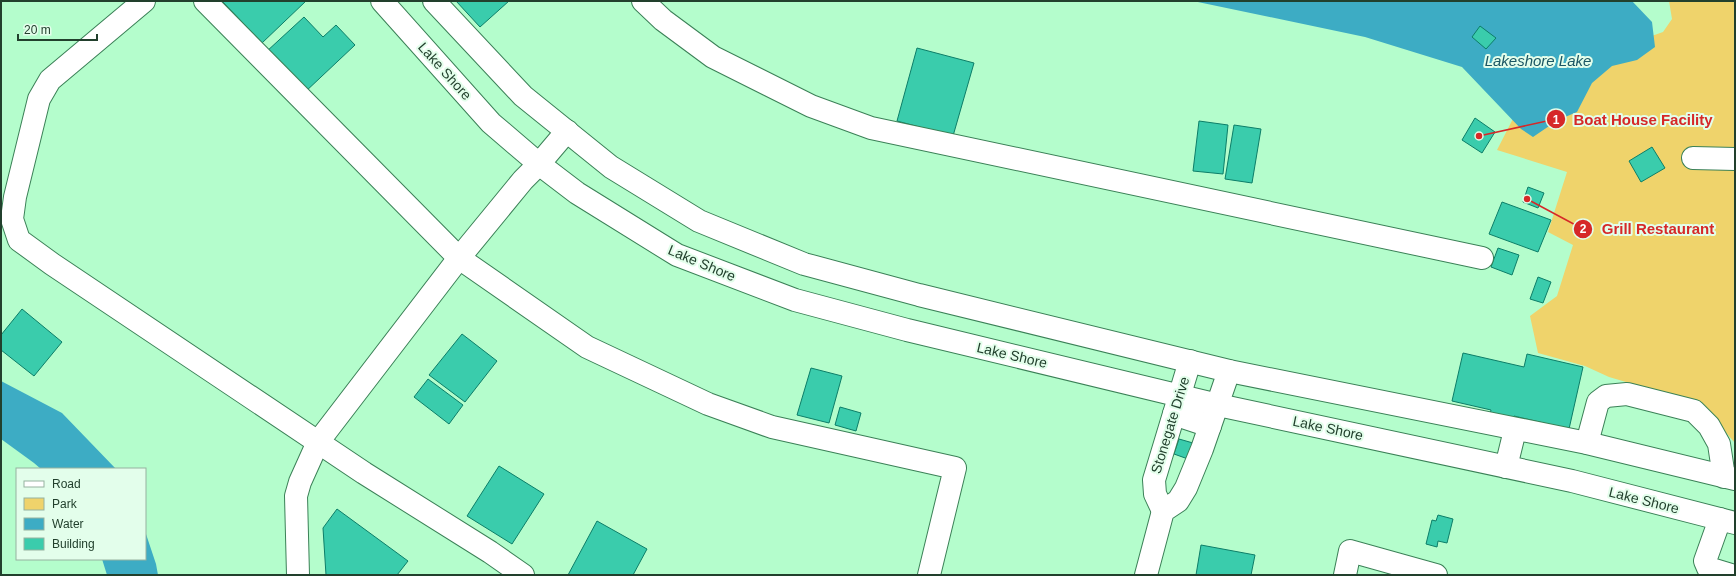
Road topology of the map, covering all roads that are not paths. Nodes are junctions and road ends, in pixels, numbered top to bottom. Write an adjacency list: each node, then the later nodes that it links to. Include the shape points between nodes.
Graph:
1 (144, 1): 18 (street, via 50,80 39,99 15,197 12,219 19,240)
2 (204, 1): 10 (street)
3 (382, 1): 9 (street, Lake Shore, via 491,123)
4 (434, 1): 6 (street, via 523,96)
5 (643, 1): 11 (street, via 663,20 713,57 811,106 871,128)
6 (566, 131): 9 (street); 12 (street, via 611,167 699,221 804,264 919,295)
7 (1693, 158): 8 (street)
8 (1735, 159)
9 (539, 164): 10 (street, via 522,180); 14 (street, Lake Shore, via 577,193 677,255 796,300)
10 (459, 258): 18 (street); 26 (street, via 587,347 708,404 772,427 955,468)
11 (1482, 258)
12 (1190, 361): 13 (street); 14 (street, Stonegate Drive)
13 (1229, 371): 15 (street); 17 (street)
14 (1177, 405): 15 (street, Lake Shore); 16 (street); 22 (street, Stonegate Drive, via 1154,480 1155,494)
15 (1218, 405): 16 (street); 20 (street, Lake Shore)
16 (1210, 426): 22 (street, via 1186,488 1178,501)
17 (1515, 430): 19 (street); 20 (street)
18 (318, 442): 24 (street, via 296,496); 25 (street)
19 (1587, 443): 21 (street); 21 (street, via 1598,402 1606,396 1627,394 1694,411 1709,426 1719,444)
20 (1506, 467): 23 (street, Lake Shore)
21 (1730, 478)
22 (1163, 512): 27 (street)
23 (1728, 521): 30 (street, via 1705,561 1708,568)
24 (298, 575)
25 (523, 575)
26 (929, 575)
27 (1146, 575)
28 (1345, 575): 29 (street, via 1350,551)
29 (1436, 575)
30 (1731, 575)

